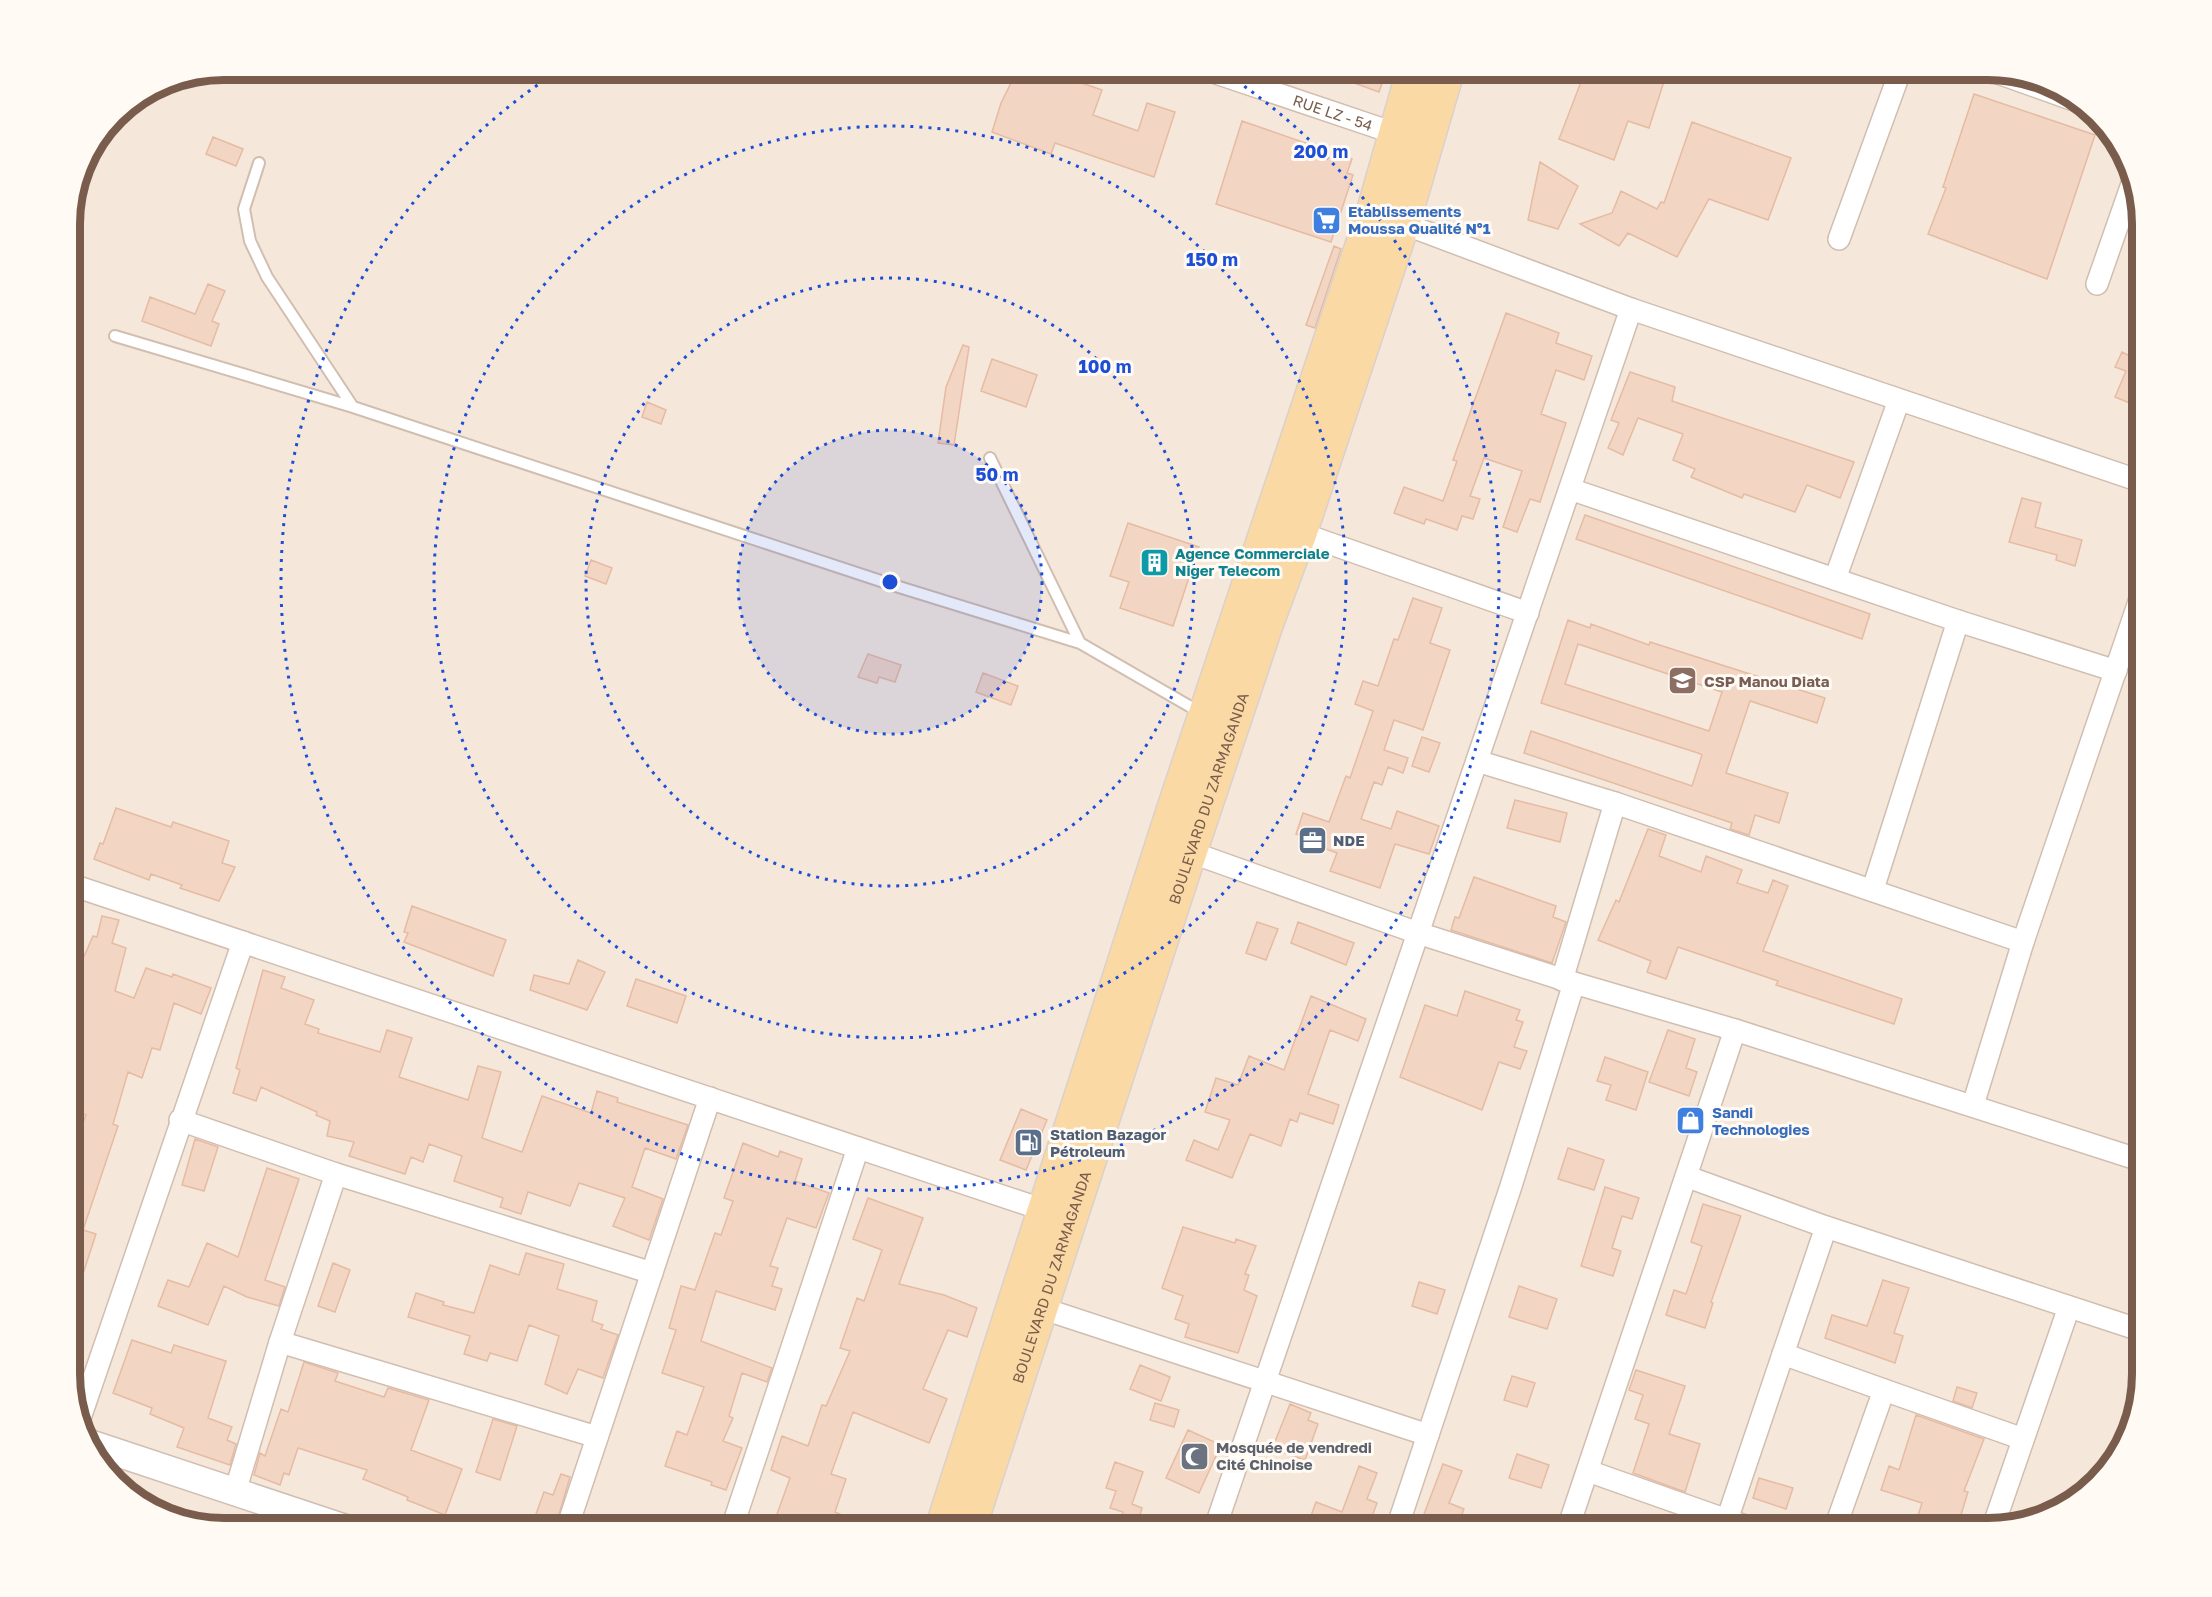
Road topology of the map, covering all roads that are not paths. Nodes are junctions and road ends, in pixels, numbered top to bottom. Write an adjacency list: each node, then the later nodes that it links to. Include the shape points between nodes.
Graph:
1 (1237, 80): 5 (street, RUE LZ - 54)
2 (1411, 80): 5 (main road, BOULEVARD DU ZARMAGANDA)
3 (1444, 80): 8 (main road, BOULEVARD DU ZARMAGANDA)
4 (1897, 80): 9 (street)
5 (1394, 133): 8 (main road, BOULEVARD DU ZARMAGANDA)
6 (259, 163): 14 (lane, via 244,209 250,241 267,277)
7 (2129, 192): 10 (street)
8 (1388, 218): 11 (street); 18 (main road, BOULEVARD DU ZARMAGANDA); 25 (main road, BOULEVARD DU ZARMAGANDA)
9 (1839, 239)
10 (2097, 284)
11 (1631, 309): 13 (street); 17 (street)
12 (114, 336): 14 (lane)
13 (1899, 400): 16 (street); 19 (street)
14 (353, 407): 23 (lane, via 899,587)
15 (990, 458): 23 (lane)
16 (2133, 479)
17 (1570, 489): 19 (street); 20 (street)
18 (1300, 533): 20 (street); 25 (main road, BOULEVARD DU ZARMAGANDA, via 1266,625)
19 (1835, 579): 22 (street)
20 (1527, 613): 26 (street)
21 (2133, 620): 24 (street)
22 (1958, 621): 24 (street); 29 (street)
23 (1080, 642): 25 (lane)
24 (2116, 671): 33 (street)
25 (1217, 725): 28 (main road, BOULEVARD DU ZARMAGANDA); 41 (main road, BOULEVARD DU ZARMAGANDA)
26 (1477, 761): 27 (street); 31 (street)
27 (1615, 803): 29 (street); 34 (street)
28 (1190, 852): 31 (street); 41 (main road, BOULEVARD DU ZARMAGANDA)
29 (1873, 889): 33 (street)
30 (80, 892): 32 (street)
31 (1418, 933): 34 (street); 52 (street)
32 (243, 942): 36 (street); 38 (street)
33 (2023, 942): 37 (street)
34 (1568, 982): 35 (street); 55 (street, via 1511,1186)
35 (1735, 1029): 37 (street); 43 (street)
36 (710, 1098): 39 (street); 46 (street)
37 (1973, 1106): 40 (street)
38 (180, 1120): 42 (street); 54 (street)
39 (858, 1148): 44 (street); 64 (street)
40 (2133, 1153)
41 (1076, 1154): 44 (main road, BOULEVARD DU ZARMAGANDA); 48 (main road, BOULEVARD DU ZARMAGANDA)
42 (336, 1174): 46 (street); 50 (street)
43 (1688, 1177): 45 (street); 59 (street)
44 (1044, 1210): 65 (main road, BOULEVARD DU ZARMAGANDA)
45 (1826, 1227): 47 (street); 51 (street)
46 (652, 1273): 56 (street)
47 (2069, 1307): 49 (street); 57 (street)
48 (1041, 1308): 52 (street); 66 (main road, BOULEVARD DU ZARMAGANDA)
49 (2133, 1328)
50 (280, 1342): 56 (street); 60 (street)
51 (1783, 1354): 53 (street); 71 (street)
52 (1265, 1381): 55 (street); 67 (street)
53 (1884, 1390): 57 (street); 72 (street)
54 (83, 1408)
55 (1428, 1435): 68 (street)
56 (597, 1437): 63 (street)
57 (2023, 1439): 61 (street)
58 (100, 1447): 60 (street)
59 (1588, 1471): 69 (street); 70 (street)
60 (235, 1492): 62 (street)
61 (1996, 1517)
62 (314, 1518)
63 (570, 1518)
64 (735, 1518)
65 (945, 1518)
66 (972, 1518)
67 (1218, 1518)
68 (1400, 1518)
69 (1572, 1518)
70 (1721, 1518)
71 (1728, 1518)
72 (1839, 1518)

